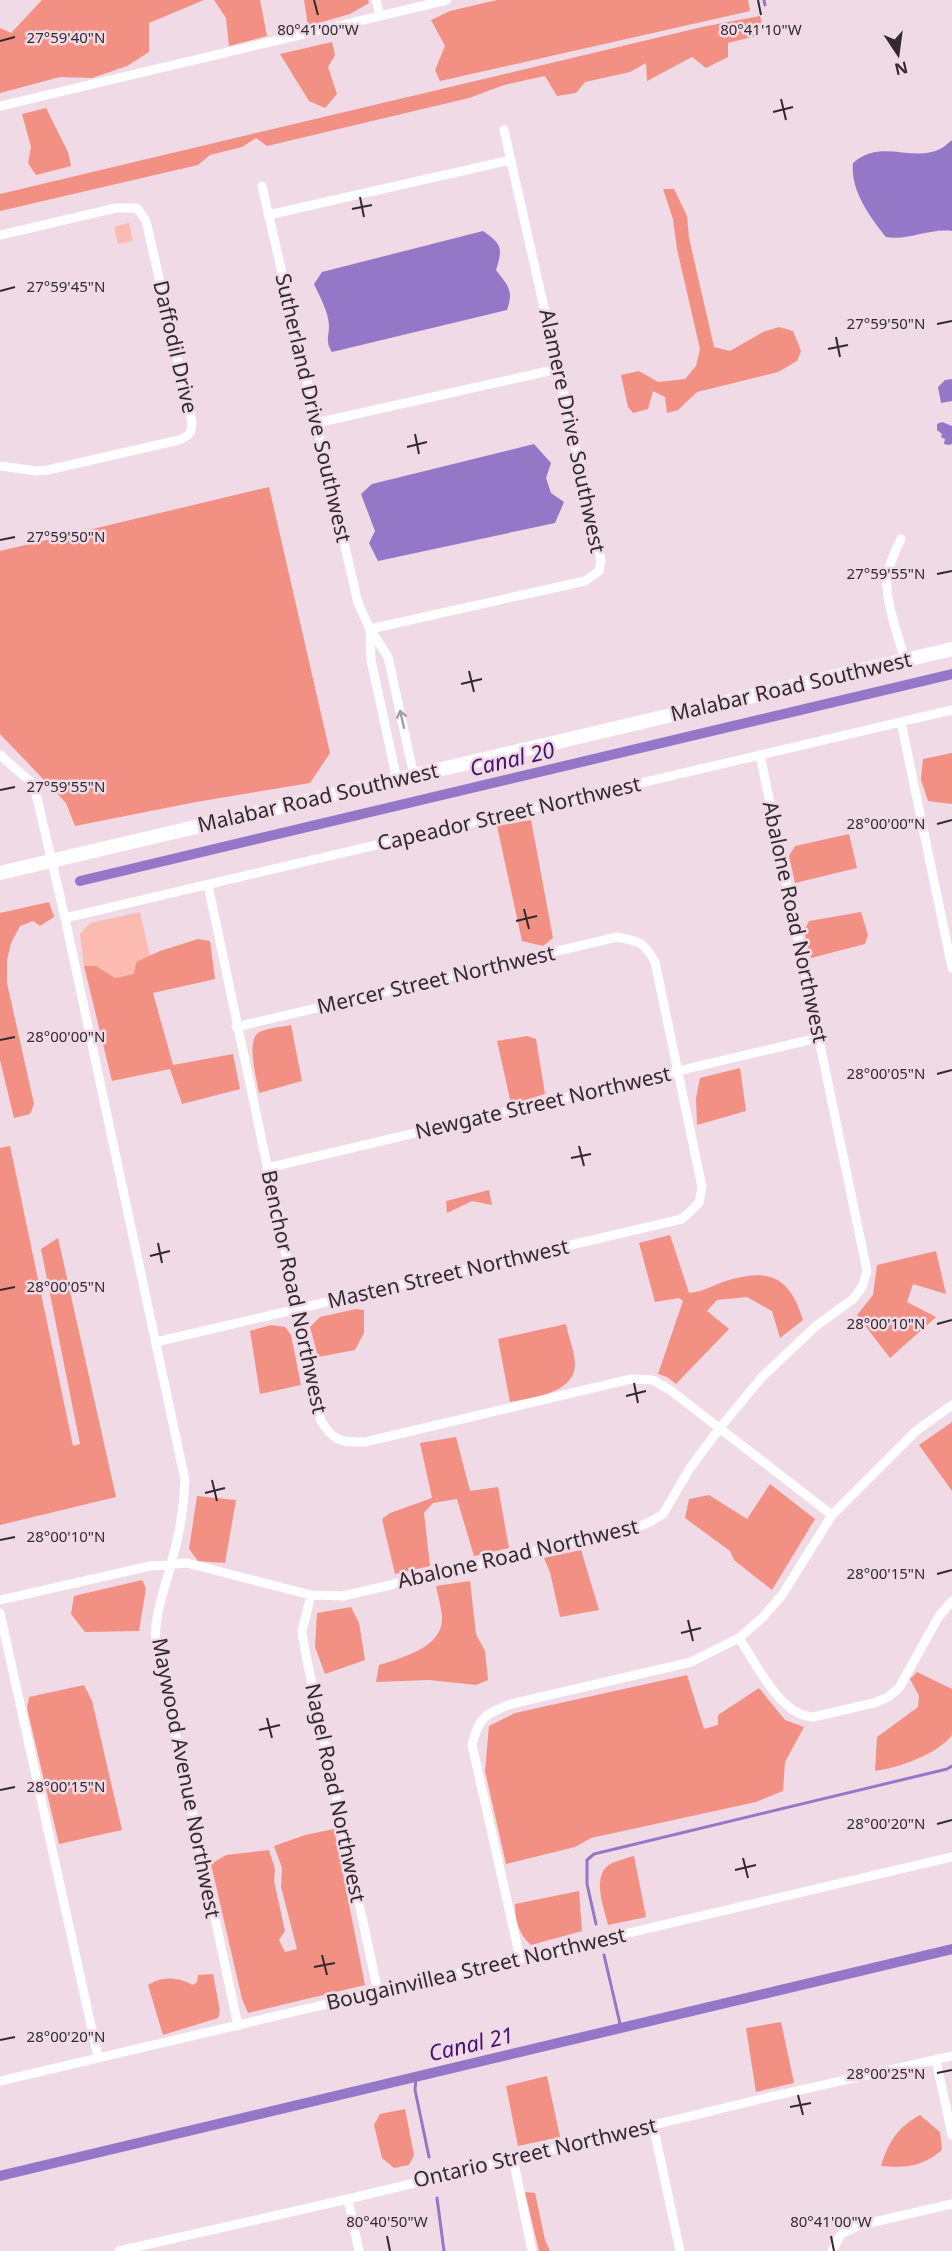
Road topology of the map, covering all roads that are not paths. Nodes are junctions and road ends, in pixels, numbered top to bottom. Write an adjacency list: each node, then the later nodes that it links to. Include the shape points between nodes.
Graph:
1 (376, 0): 3 (street)
2 (447, 0): 3 (street)
3 (380, 16): 4 (street)
4 (0, 106)
5 (504, 130): 6 (street, Alamere Drive Southwest)
6 (511, 160): 8 (street); 10 (street, Alamere Drive Southwest)
7 (262, 186): 8 (street, Sutherland Drive Southwest)
8 (268, 215): 11 (street, Sutherland Drive Southwest)
9 (0, 234): 12 (street, Daffodil Drive, via 116,208 137,208 147,221 192,422 188,437 179,441 48,470)
10 (558, 369): 11 (street); 14 (street, Alamere Drive Southwest, via 601,561 599,571 585,581)
11 (316, 423): 14 (street, Sutherland Drive Southwest, via 358,603)
12 (0, 466)
13 (901, 539): 16 (street, via 887,579)
14 (369, 629): 21 (street, Sutherland Drive Southwest, one-way to 14, via 388,657); 22 (street, Sutherland Drive Southwest, via 371,660)
15 (952, 650): 16 (main road, Malabar Road Southwest)
16 (905, 661): 21 (main road, Malabar Road Southwest)
17 (952, 710): 18 (street, Capeador Street Northwest)
18 (901, 722): 20 (street, Capeador Street Northwest); 27 (street)
19 (0, 754): 23 (street, Maywood Avenue Northwest, via 32,783)
20 (760, 755): 25 (street, Capeador Street Northwest); 29 (street, Abalone Road Northwest)
21 (414, 776): 22 (main road, Malabar Road Southwest)
22 (397, 780): 23 (main road, Malabar Road Southwest)
23 (51, 861): 24 (main road, Malabar Road Southwest); 26 (street, Maywood Avenue Northwest)
24 (0, 873)
25 (208, 885): 26 (street, Capeador Street Northwest); 28 (street, Benchor Road Northwest)
26 (66, 918): 33 (street, Maywood Avenue Northwest)
27 (952, 968)
28 (237, 1027): 30 (street, Mercer Street Northwest, via 618,937 646,947 655,962); 31 (street, Benchor Road Northwest)
29 (819, 1038): 30 (street, Newgate Street Northwest); 35 (street, Abalone Road Northwest, via 867,1271 853,1299 816,1326 761,1378)
30 (677, 1071): 31 (street, Newgate Street Northwest); 32 (street, Masten Street Northwest, via 702,1187 699,1203 682,1220)
31 (267, 1168): 32 (street, Benchor Road Northwest)
32 (297, 1309): 33 (street, Masten Street Northwest); 35 (street, Benchor Road Northwest, via 321,1421 329,1434 345,1442 365,1442 631,1379 652,1380 670,1390)
33 (156, 1342): 37 (street, Maywood Avenue Northwest, via 185,1480)
34 (952, 1405): 36 (street, via 916,1431)
35 (719, 1429): 36 (street, Benchor Road Northwest); 38 (street, Abalone Road Northwest, via 663,1514 650,1522 343,1596)
36 (832, 1515): 42 (street, via 782,1595)
37 (172, 1563): 38 (street, Abalone Road Northwest, via 187,1563); 39 (street, Abalone Road Northwest); 46 (street, Maywood Avenue Northwest, via 155,1634 158,1657)
38 (311, 1594): 45 (street, Nagel Road Northwest, via 302,1631 305,1651)
39 (0, 1600)
40 (952, 1601): 42 (street, via 939,1616 899,1688 874,1703 813,1717 803,1717 782,1702)
41 (0, 1613): 48 (street)
42 (739, 1638): 44 (street, via 691,1662 511,1704 488,1713 476,1728 472,1744)
43 (952, 1857): 44 (street, Bougainvillea Street Northwest)
44 (520, 1958): 45 (street, Bougainvillea Street Northwest)
45 (378, 1992): 46 (street, Bougainvillea Street Northwest)
46 (238, 2026): 48 (street, Bougainvillea Street Northwest)
47 (952, 2056): 49 (street, Ontario Street Northwest)
48 (98, 2057): 50 (street, Bougainvillea Street Northwest)
49 (936, 2060): 51 (street, Ontario Street Northwest); 52 (street)
50 (0, 2081)
51 (653, 2125): 53 (street, Ontario Street Northwest); 59 (street)
52 (952, 2134)
53 (513, 2158): 54 (street, Ontario Street Northwest); 58 (street)
54 (348, 2199): 56 (street, Ontario Street Northwest); 57 (street)
55 (952, 2204): 60 (street, via 861,2225 841,2234)
56 (119, 2251)
57 (359, 2251)
58 (532, 2251)
59 (680, 2251)
60 (832, 2251)

